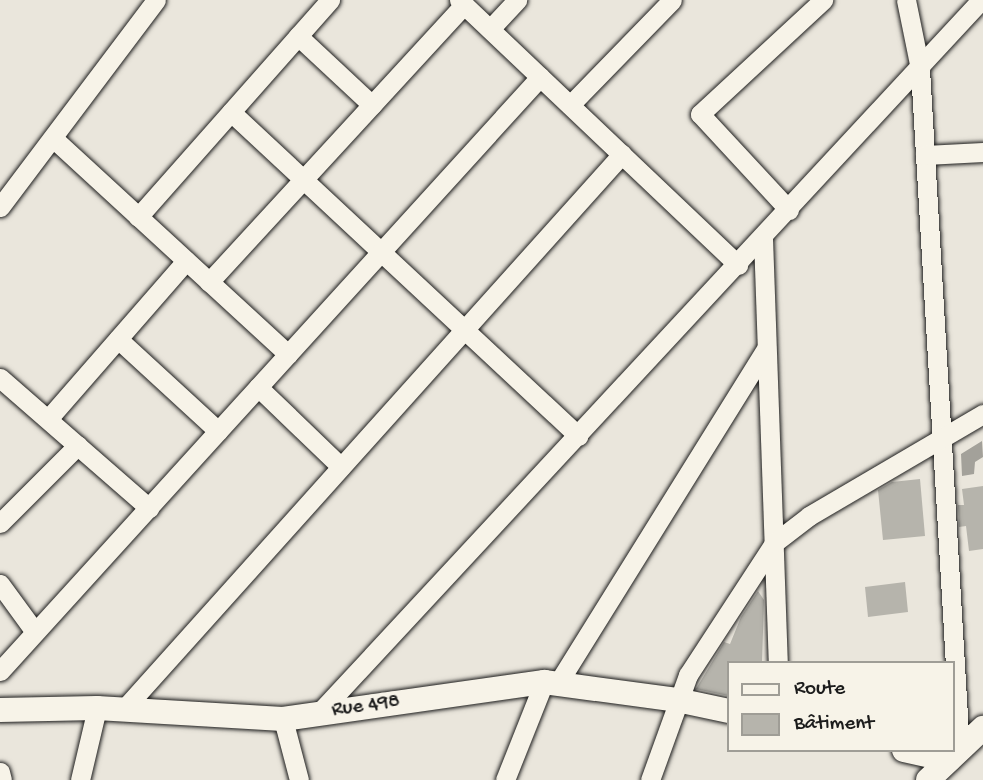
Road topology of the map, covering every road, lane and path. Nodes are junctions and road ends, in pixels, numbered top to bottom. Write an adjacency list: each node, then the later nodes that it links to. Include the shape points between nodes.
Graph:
1 (156, 0): 16 (street)
2 (330, 0): 10 (street)
3 (517, 0): 9 (street)
4 (672, 0): 14 (street)
5 (823, 0): 22 (street, via 700,114)
6 (906, 0): 11 (street)
7 (981, 0): 11 (street)
8 (462, 2): 9 (street); 13 (street)
9 (490, 29): 12 (street)
10 (298, 36): 13 (street); 15 (street)
11 (920, 69): 19 (street); 22 (street)
12 (540, 77): 14 (street); 25 (street)
13 (372, 105): 20 (street)
14 (570, 105): 18 (street)
15 (231, 112): 20 (street); 23 (street)
16 (54, 139): 21 (street); 23 (street)
17 (983, 152): 19 (street)
18 (622, 155): 27 (street); 29 (street)
19 (925, 155): 39 (street)
20 (303, 180): 25 (street); 28 (street)
21 (0, 207)
22 (789, 210): 24 (street)
23 (138, 217): 26 (street)
24 (762, 238): 27 (street); 31 (street)
25 (381, 252): 29 (street); 32 (street)
26 (186, 261): 28 (street); 30 (street)
27 (738, 265): 38 (street)
28 (209, 282): 32 (street)
29 (464, 330): 38 (street); 41 (street)
30 (118, 339): 36 (street); 37 (street)
31 (766, 349): 44 (street); 50 (street)
32 (288, 354): 34 (street)
33 (0, 378): 36 (street)
34 (258, 387): 37 (street); 41 (street)
35 (983, 414): 39 (street)
36 (48, 419): 40 (street)
37 (218, 431): 42 (street)
38 (578, 436): 56 (street)
39 (942, 438): 44 (street, via 810,516); 48 (street)
40 (78, 445): 42 (street); 43 (street)
41 (341, 467): 54 (street)
42 (149, 508): 46 (street)
43 (0, 523)
44 (774, 543): 47 (street); 51 (street, via 688,675)
45 (0, 584): 46 (street)
46 (35, 632): 49 (street)
47 (778, 661)
48 (945, 661)
49 (0, 671)
50 (551, 682): 51 (street, Rue 498); 56 (street, Rue 498); 65 (street)
51 (677, 700): 55 (street, Rue 498); 66 (street)
52 (97, 708): 53 (street, Rue 498); 54 (street, Rue 498); 63 (street)
53 (0, 710)
54 (123, 710): 57 (street, Rue 498)
55 (727, 712)
56 (318, 714): 57 (street, Rue 498)
57 (283, 719): 64 (street)
58 (983, 728): 60 (street)
59 (909, 752): 60 (street)
60 (947, 767)
61 (0, 772): 62 (street)
62 (2, 780)
63 (80, 780)
64 (299, 780)
65 (505, 780)
66 (650, 780)

